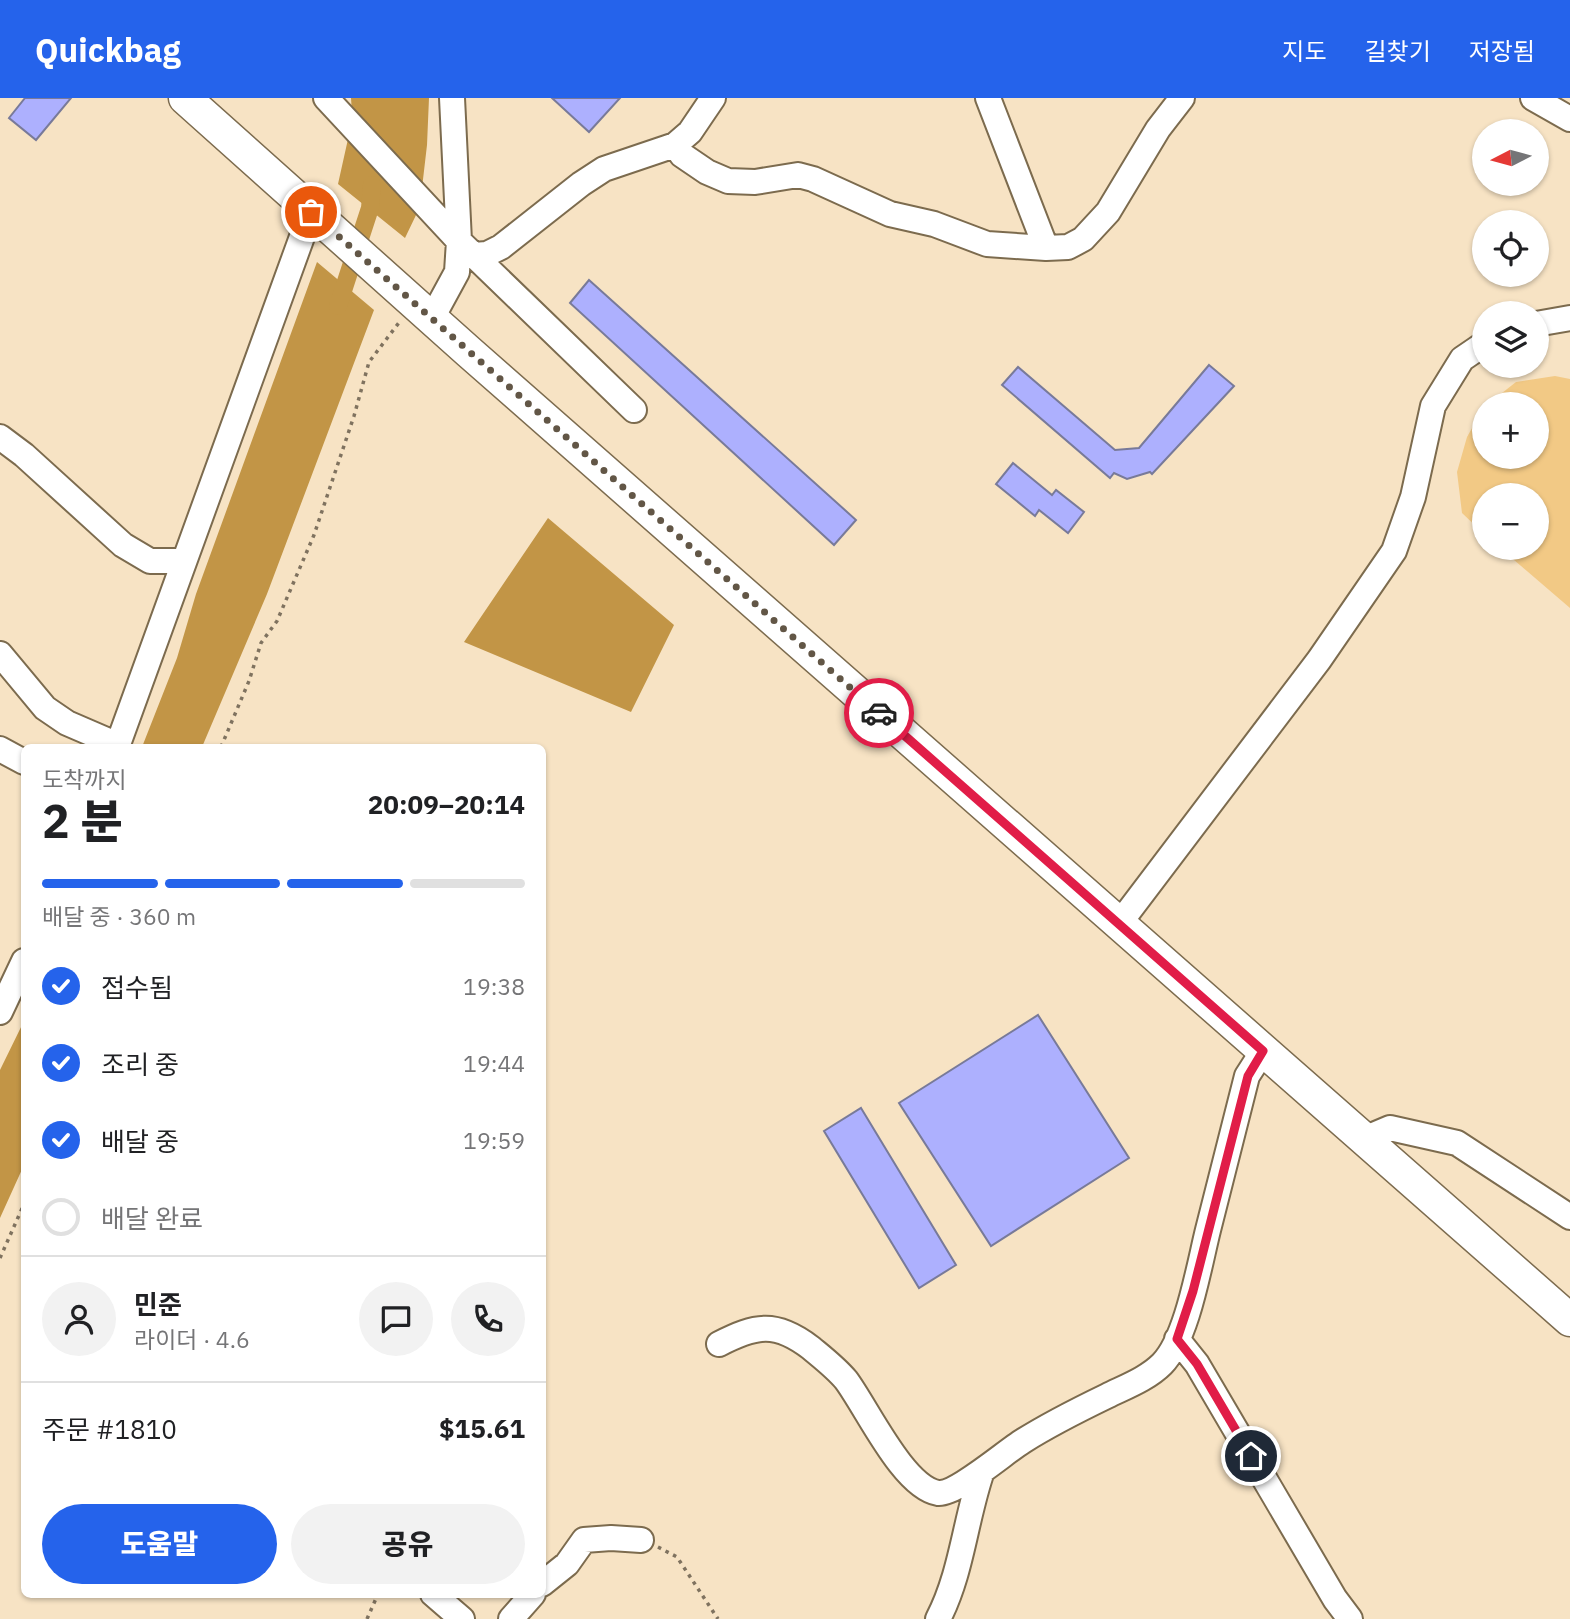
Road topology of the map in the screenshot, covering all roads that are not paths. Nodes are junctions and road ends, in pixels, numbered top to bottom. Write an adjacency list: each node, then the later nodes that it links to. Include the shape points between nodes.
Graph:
1 (184, 98): 10 (main road)
2 (452, 98): 11 (street)
3 (713, 98): 9 (street)
4 (988, 98): 12 (street)
5 (1181, 98): 12 (street, via 1108,212 1083,239 1068,247)
6 (1534, 98): 8 (street)
7 (332, 105): 11 (street)
8 (1570, 119)
9 (675, 145): 11 (street, via 604,169 487,254); 12 (street, via 698,166 728,181 813,179 890,214 987,244)
10 (311, 212): 13 (main road); 19 (street)
11 (466, 248): 13 (street, via 457,272); 17 (street)
12 (1046, 248)
13 (424, 311): 25 (main road)
14 (1570, 318): 15 (street)
15 (1549, 322)
16 (1472, 352): 25 (street, via 1462,359 1433,406 1413,497 1394,551 1319,660)
17 (634, 410)
18 (0, 437): 19 (street, via 122,545 150,561)
19 (184, 561): 22 (street)
20 (0, 654): 21 (street, via 45,708)
21 (113, 744)
22 (118, 744)
23 (0, 749): 24 (street)
24 (21, 760)
25 (1119, 924): 28 (main road)
26 (21, 967): 27 (street)
27 (0, 1012)
28 (1263, 1051): 29 (main road); 32 (street, via 1248,1076)
29 (1364, 1139): 30 (street, via 1390,1128 1457,1143); 31 (main road)
30 (1570, 1217)
31 (1570, 1320)
32 (1177, 1339): 34 (street, via 1162,1364 1140,1379 1054,1422); 42 (street, via 1197,1364)
33 (719, 1344): 34 (street, via 762,1327 796,1336 845,1379 904,1470 920,1484 939,1493)
34 (982, 1471): 41 (street, via 948,1600)
35 (641, 1540): 36 (street, via 584,1540)
36 (546, 1581)
37 (437, 1598): 39 (street)
38 (529, 1598): 40 (street)
39 (463, 1619)
40 (511, 1619)
41 (938, 1619)
42 (1350, 1619)

